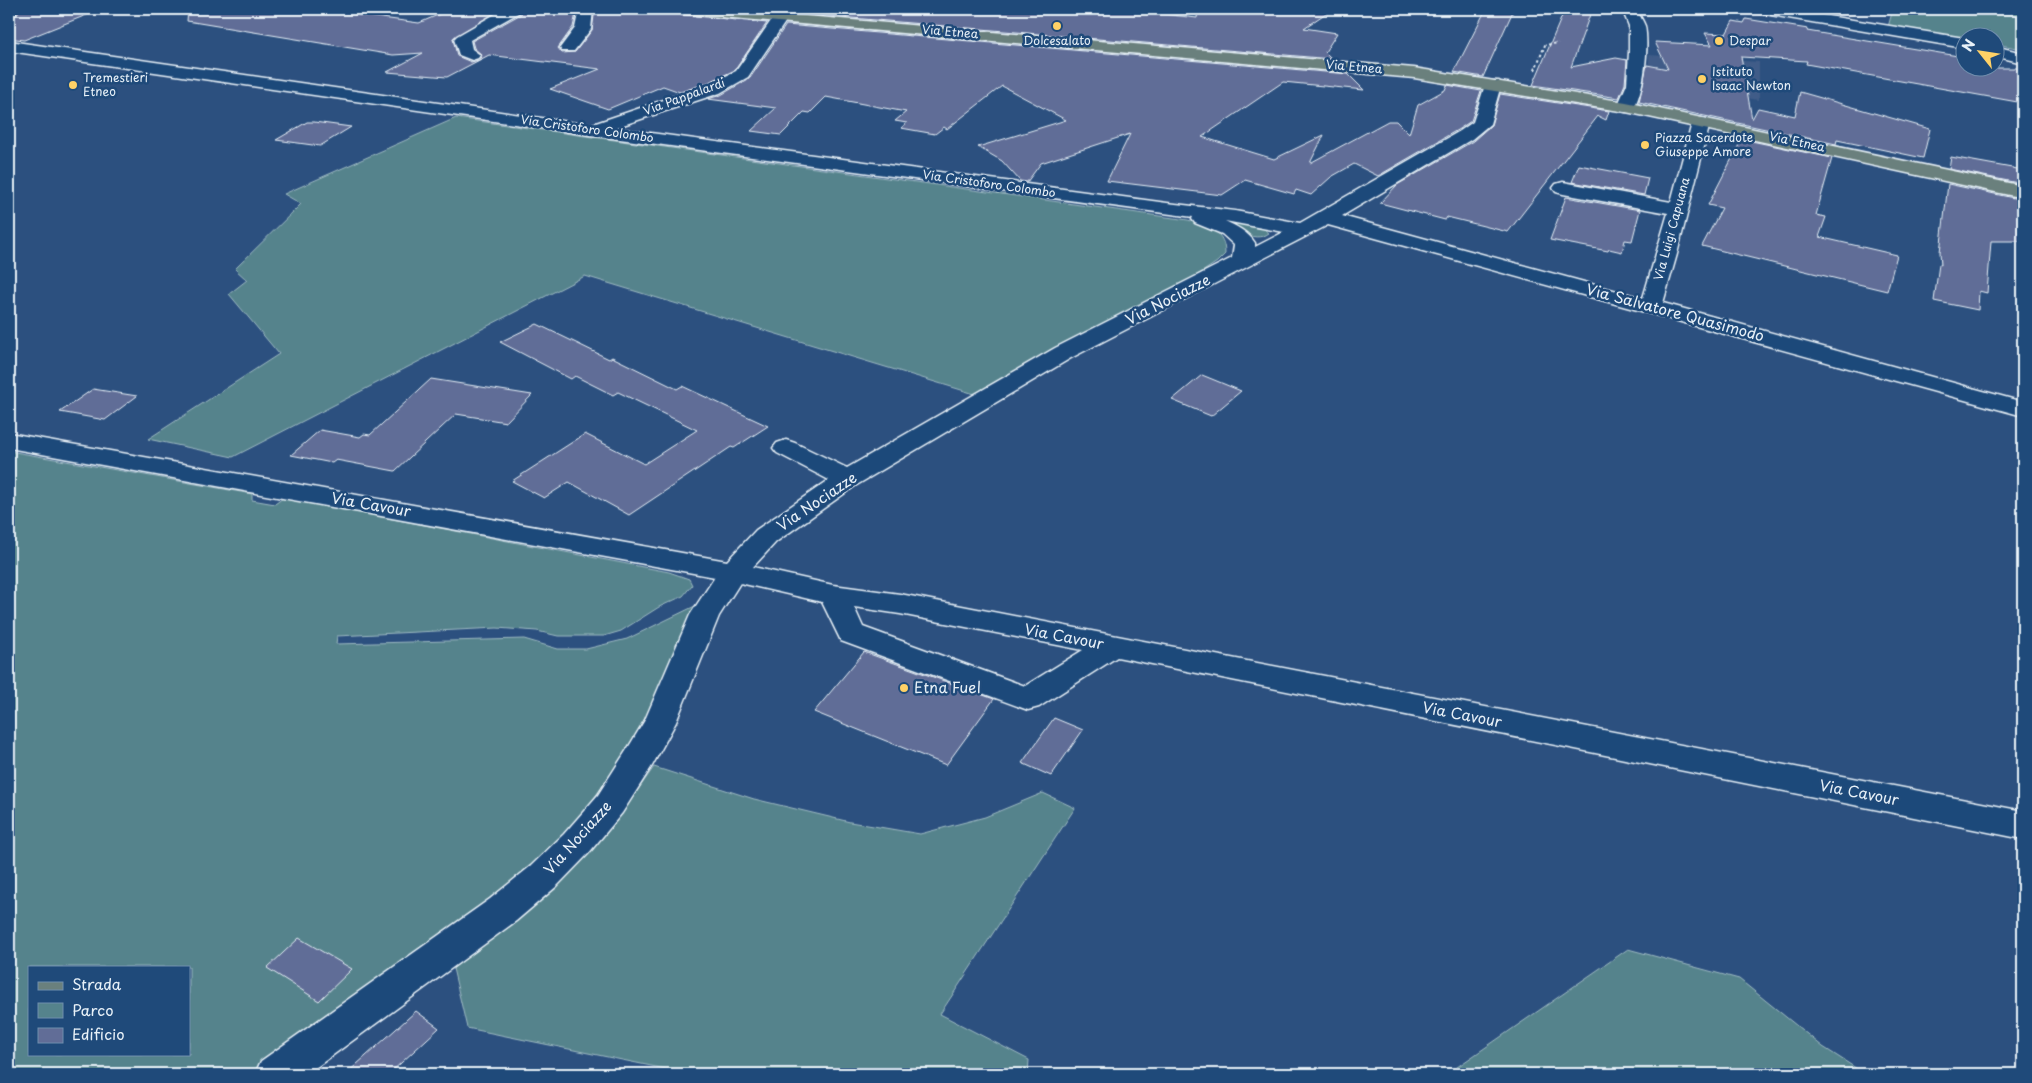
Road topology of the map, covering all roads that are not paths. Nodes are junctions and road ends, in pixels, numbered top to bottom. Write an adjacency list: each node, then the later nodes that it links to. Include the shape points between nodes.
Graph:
1 (515, 9): 13 (street, via 462,39 465,52)
2 (586, 9): 9 (street, via 583,29)
3 (675, 9): 6 (main road, Via Etnea)
4 (1629, 9): 16 (street, via 1637,26 1637,52 1635,84)
5 (1759, 9): 7 (street)
6 (769, 14): 15 (main road, Via Etnea, via 1393,70); 18 (street, Via Pappalardi, via 742,74 714,89)
7 (1954, 41)
8 (9, 46): 18 (street, Via Cristoforo Colombo, via 451,113)
9 (568, 48)
10 (2004, 50): 12 (street)
11 (2004, 52): 14 (street)
12 (2023, 53)
13 (472, 54)
14 (2023, 58)
15 (1493, 85): 16 (main road, Via Etnea); 23 (street, Via Nociazze, via 1481,124)
16 (1626, 107): 17 (main road, Via Etnea)
17 (1701, 123): 20 (main road, Via Etnea); 22 (street, Via Luigi Capuana)
18 (590, 130): 21 (street, Via Cristoforo Colombo)
19 (1563, 188): 22 (street)
20 (2023, 192)
21 (1167, 209): 23 (street, Via Salvatore Quasimodo); 24 (street, via 1229,230)
22 (1678, 209): 25 (street, Via Luigi Capuana)
23 (1314, 224): 24 (street, Via Nociazze); 25 (street, Via Salvatore Quasimodo)
24 (1253, 250): 29 (street, Via Nociazze, via 1063,353)
25 (1651, 306): 26 (street, Via Salvatore Quasimodo)
26 (2023, 409)
27 (9, 440): 30 (street, Via Cavour)
28 (786, 448): 29 (street, via 831,469)
29 (846, 480): 30 (street, Via Nociazze, via 766,536)
30 (733, 572): 31 (street, Via Cavour); 32 (street, via 760,566); 35 (street, Via Nociazze, via 705,615 660,722 640,757 610,804 576,844 503,910)
31 (833, 596): 32 (street, Via Cavour); 33 (street, via 852,634 1028,698)
32 (900, 604): 33 (street, Via Cavour)
33 (1113, 646): 34 (street, Via Cavour)
34 (2023, 825)
35 (275, 1074)

